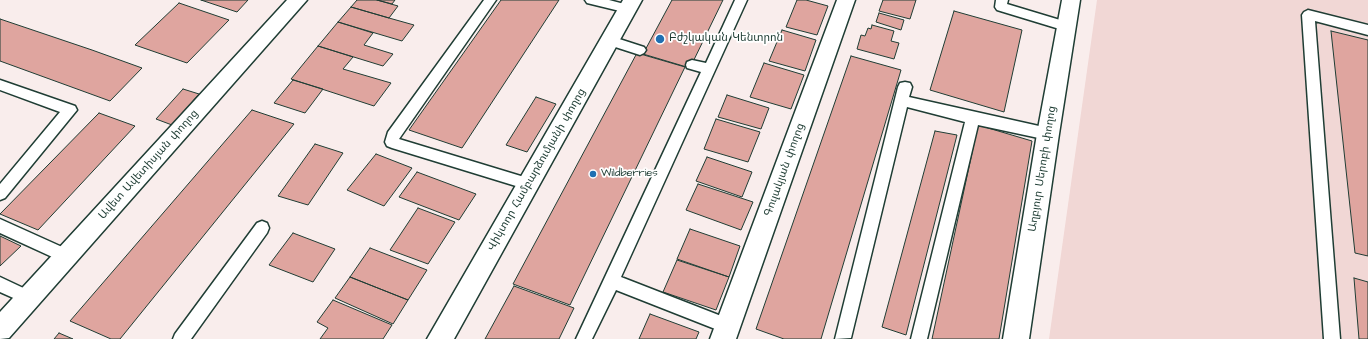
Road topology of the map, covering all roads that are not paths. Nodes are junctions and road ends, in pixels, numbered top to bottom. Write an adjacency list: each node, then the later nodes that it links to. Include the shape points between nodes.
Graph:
1 (298, 0): 22 (street, Ավետ Ավետիսյան փողոց)
2 (490, 0): 18 (lane, via 393,136 392,142)
3 (591, 0): 8 (lane)
4 (741, 0): 14 (lane)
5 (846, 0): 27 (street, Գուլակյան փողոց)
6 (1002, 0): 9 (lane, via 1001,6)
7 (1071, 0): 9 (street, Աղբյուր Սերոբի փողոց)
8 (631, 5): 11 (street, Վիկտոր Համբարձումյանի փողոց)
9 (1066, 26): 17 (street, Աղբյուր Սերոբի փողոց)
10 (1368, 30): 34 (lane, via 1308,15)
11 (610, 41): 12 (lane); 18 (street, Վիկտոր Համբարձումյանի փողոց)
12 (640, 50)
13 (692, 65): 14 (lane)
14 (709, 69): 23 (lane)
15 (0, 85): 19 (lane, via 70,110)
16 (973, 118): 17 (lane); 28 (lane, via 903,94); 32 (lane)
17 (1048, 134): 33 (street, Աղբյուր Սերոբի փողոց)
18 (529, 184): 30 (street, Վիկտոր Համբարձումյանի փողոց)
19 (0, 194)
20 (0, 226): 22 (lane)
21 (262, 228): 29 (lane)
22 (66, 256): 25 (street, Ավետ Ավետիսյան փողոց)
23 (612, 281): 27 (lane); 31 (lane)
24 (0, 284): 25 (lane)
25 (29, 298): 26 (street, Ավետ Ավետիսյան փողոց)
26 (0, 330)
27 (726, 333)
28 (843, 338)
29 (181, 339)
30 (440, 339)
31 (584, 339)
32 (920, 339)
33 (1016, 339)
34 (1332, 339)

